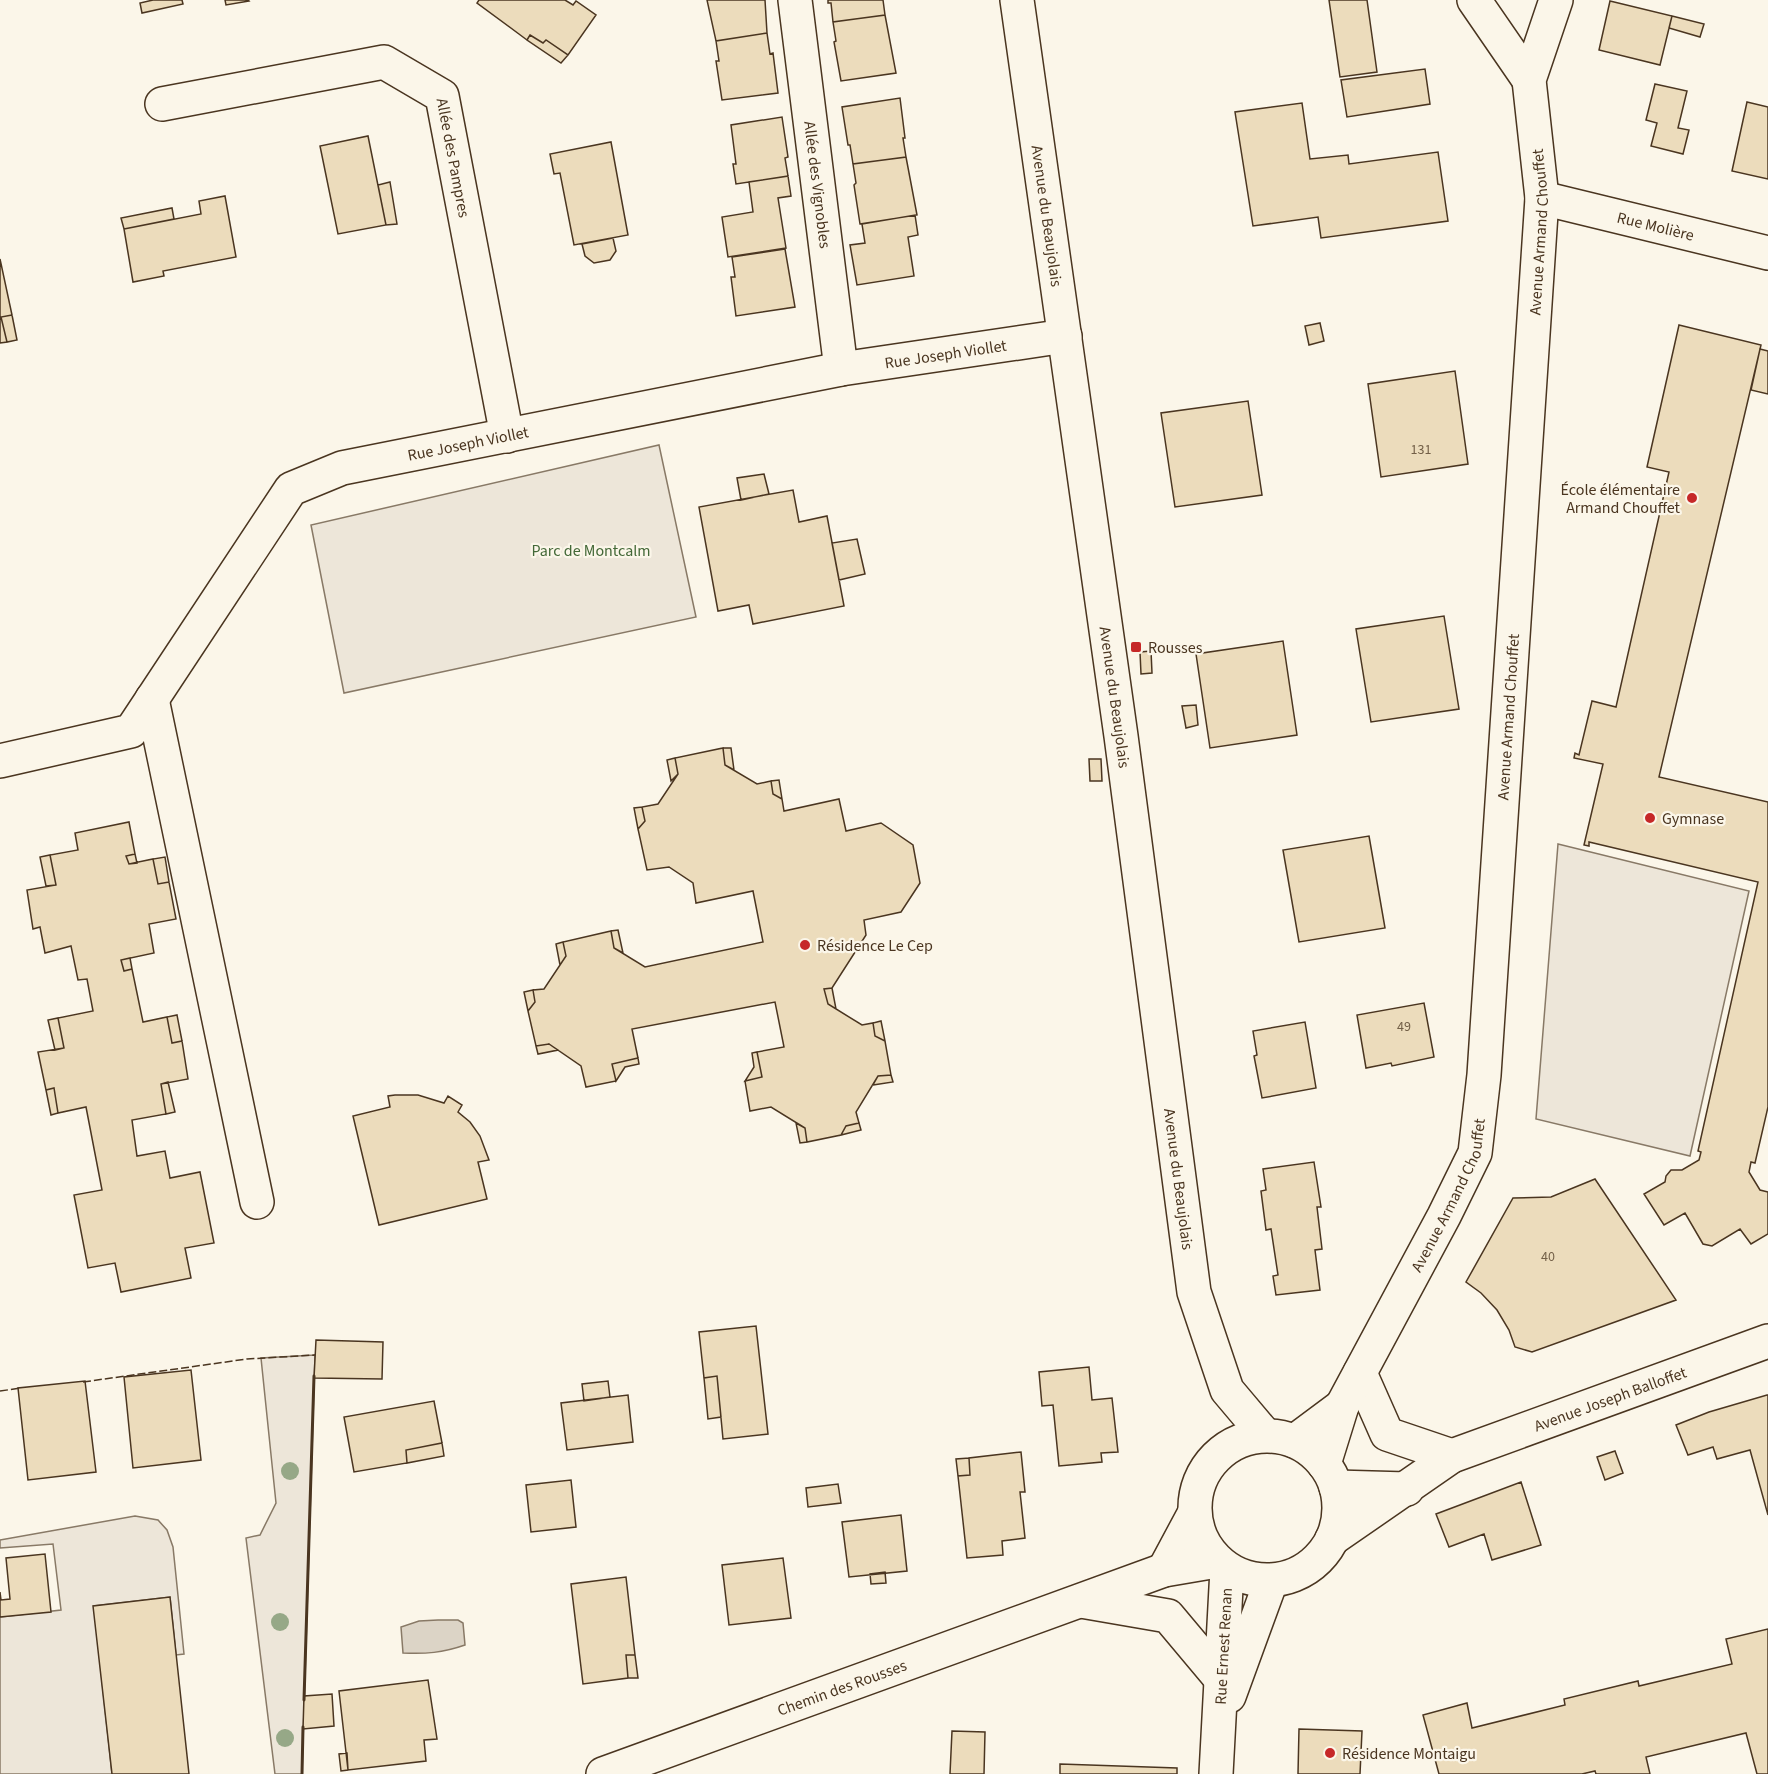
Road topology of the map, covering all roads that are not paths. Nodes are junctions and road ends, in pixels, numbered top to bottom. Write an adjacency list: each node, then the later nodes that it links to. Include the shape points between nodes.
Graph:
1 (795, 0): 10 (street, Allée des Vignobles)
2 (1017, 0): 9 (street, Avenue du Beaujolais)
3 (1474, 0): 5 (street)
4 (1556, 0): 5 (street, Avenue Armand Chouffet)
5 (1529, 80): 7 (street, Avenue Armand Chouffet)
6 (162, 104): 11 (street, Allée des Pampres, via 384,62 442,96)
7 (1542, 198): 8 (street, Rue Molière); 16 (street, Avenue Armand Chouffet, via 1485,1075 1475,1153)
8 (1768, 253)
9 (1065, 336): 10 (street, Rue Joseph Viollet); 17 (street, Avenue du Beaujolais, via 1194,1292)
10 (841, 369): 11 (street, Rue Joseph Viollet)
11 (507, 435): 12 (street, Rue Joseph Viollet, via 342,468 291,489)
12 (152, 699): 13 (street, Rue Joseph Viollet, via 130,731); 14 (street)
13 (0, 761)
14 (257, 1202)
15 (1768, 1341): 21 (street, Avenue Joseph Balloffet)
16 (1360, 1373): 18 (street, Avenue Armand Chouffet); 21 (street, via 1387,1434)
17 (1227, 1390): 19 (street, Avenue du Beaujolais); 20 (street, Avenue du Beaujolais)
18 (1342, 1406): 19 (street, Avenue Armand Chouffet); 22 (street, Avenue Armand Chouffet)
19 (1280, 1438): 20 (street, via 1243,1439); 22 (street, via 1311,1450)
20 (1222, 1450): 24 (street, via 1206,1467 1196,1489)
21 (1452, 1456): 23 (street, Avenue Joseph Balloffet)
22 (1330, 1475): 23 (street); 25 (street, via 1339,1504)
23 (1407, 1489): 25 (street, Avenue Joseph Balloffet)
24 (1194, 1514): 26 (street, via 1206,1547); 27 (street)
25 (1332, 1539): 28 (street, via 1308,1568)
26 (1222, 1565): 27 (street, Chemin des Rousses); 28 (street, via 1248,1578); 30 (street, Rue Ernest Renan)
27 (1164, 1570): 29 (street, Chemin des Rousses)
28 (1271, 1581): 31 (street, Rue Ernest Renan)
29 (1079, 1600): 30 (street, via 1168,1616); 32 (street, Chemin des Rousses)
30 (1220, 1678): 31 (street, Rue Ernest Renan)
31 (1217, 1726): 33 (street, Rue Ernest Renan)
32 (604, 1774)
33 (1216, 1774)

